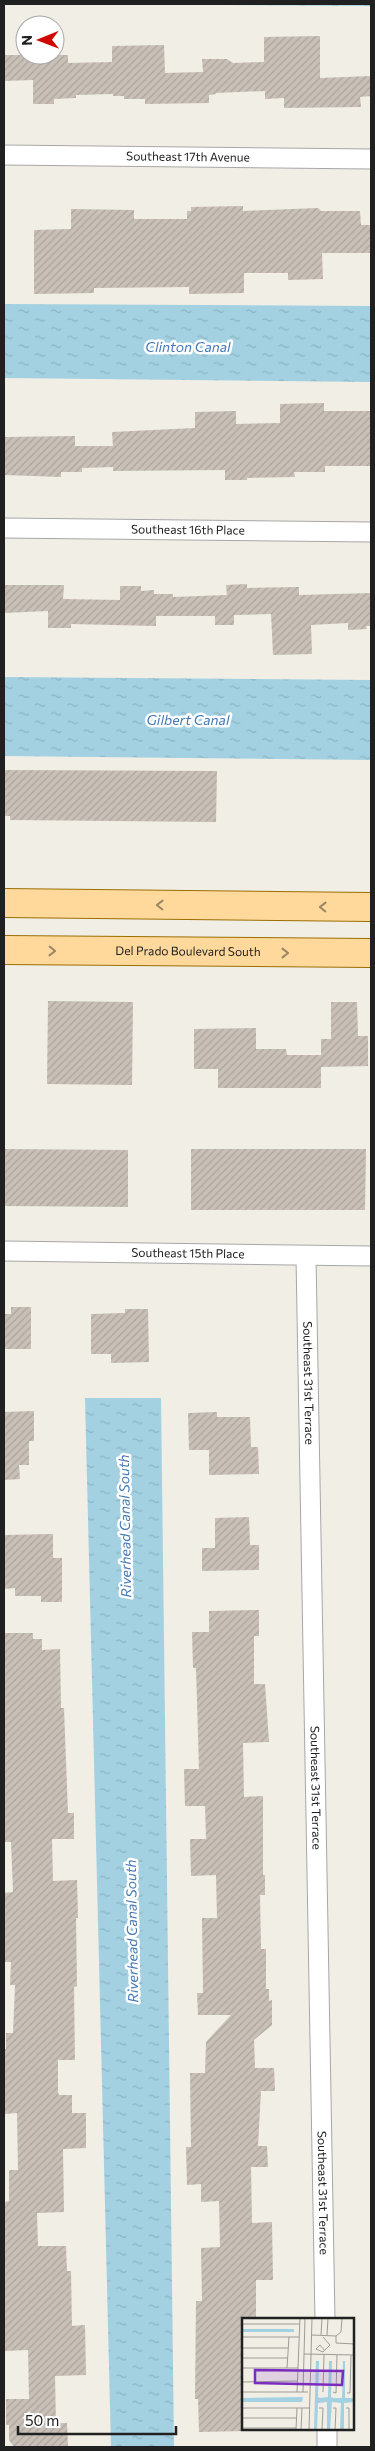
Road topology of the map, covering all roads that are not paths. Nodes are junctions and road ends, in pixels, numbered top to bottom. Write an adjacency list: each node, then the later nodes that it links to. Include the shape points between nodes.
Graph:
1 (4, 155): 2 (street, Southeast 17th Avenue)
2 (371, 160)
3 (4, 528): 4 (street, Southeast 16th Place)
4 (371, 532)
5 (4, 903): 6 (main road, one-way to 5)
6 (371, 907)
7 (4, 950): 8 (main road, Del Prado Boulevard South, one-way to 8)
8 (371, 954)
9 (4, 1251): 11 (street, Southeast 15th Place)
10 (371, 1256): 11 (street, Southeast 15th Place)
11 (306, 1257): 12 (street, Southeast 31st Terrace)
12 (325, 2318)
13 (327, 2431): 14 (street)
14 (327, 2447)

